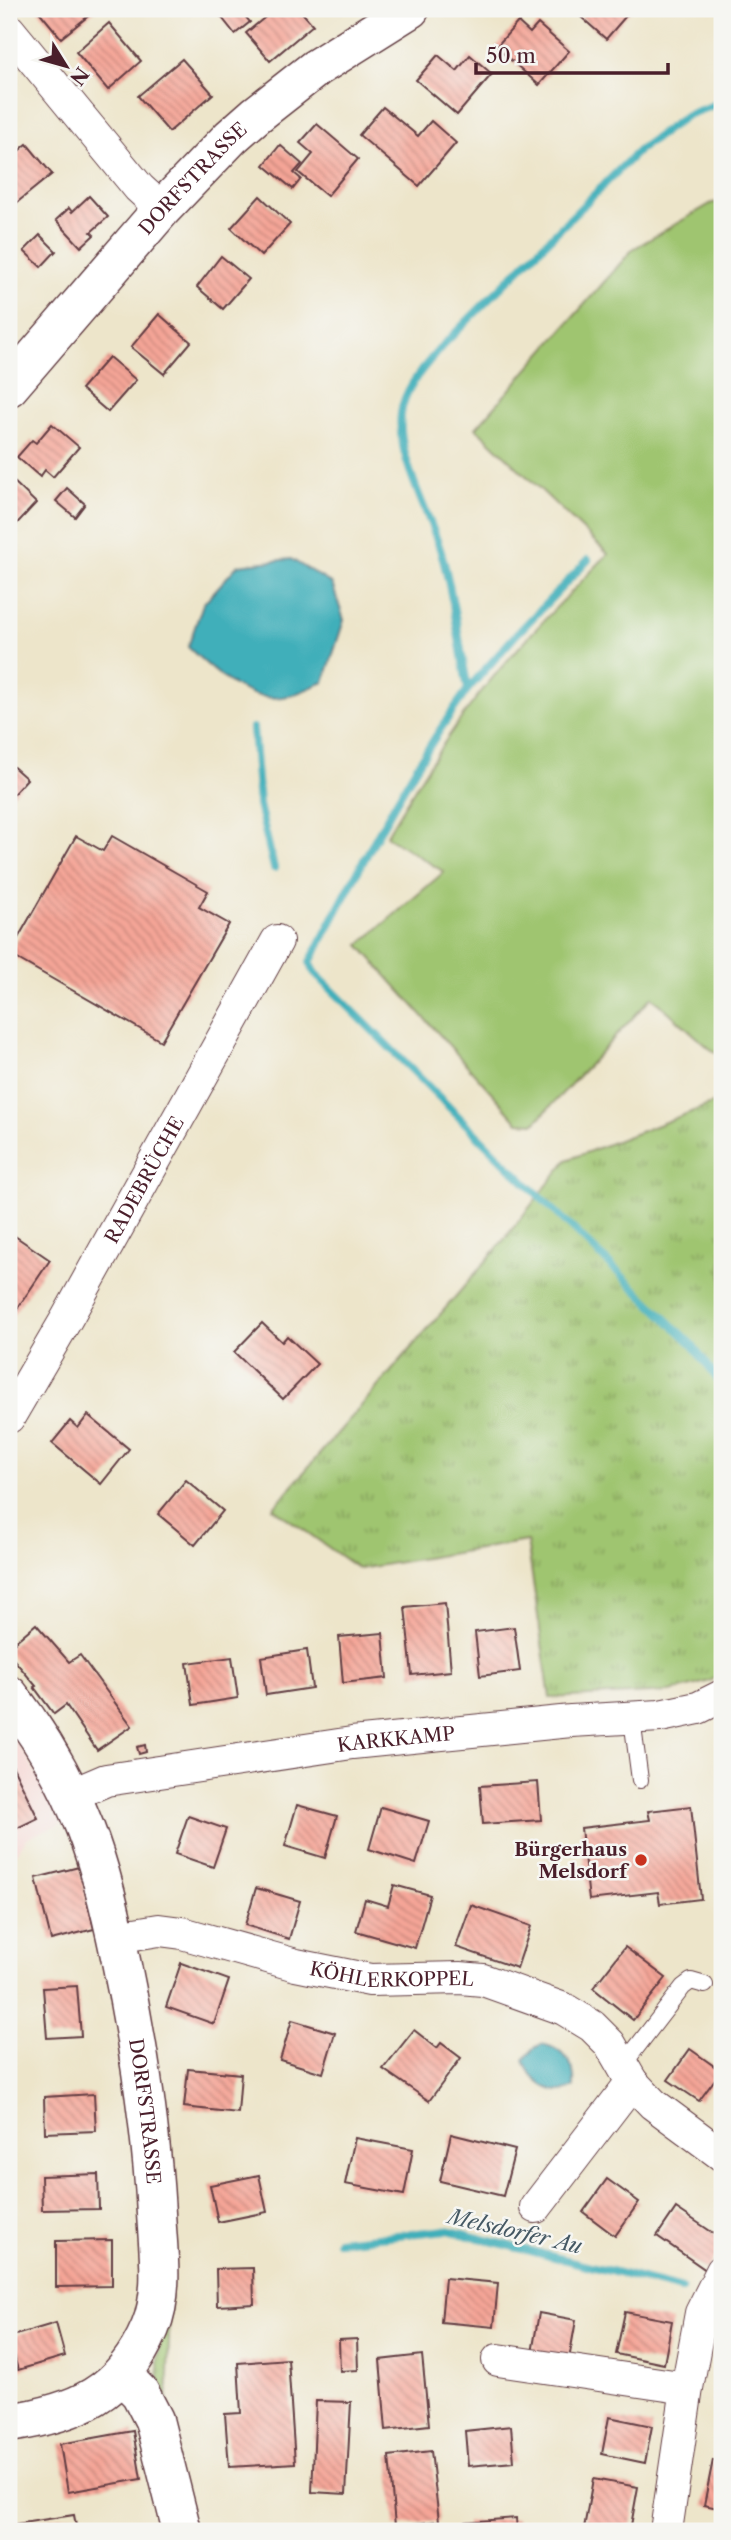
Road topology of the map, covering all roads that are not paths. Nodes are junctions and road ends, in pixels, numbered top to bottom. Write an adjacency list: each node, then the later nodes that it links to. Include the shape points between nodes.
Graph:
1 (411, 9): 3 (street, DORFSTRASSE, via 316,68 256,115)
2 (9, 30): 3 (street, via 139,188)
3 (163, 209): 4 (street, DORFSTRASSE)
4 (9, 387)
5 (277, 941): 6 (street, RADEBRÜCHE)
6 (9, 1418)
7 (9, 1695): 11 (street, DORFSTRASSE, via 32,1725)
8 (722, 1696): 9 (street, KARKKAMP, via 681,1713)
9 (632, 1719): 10 (lane); 11 (street, KARKKAMP, via 352,1743 106,1780)
10 (640, 1780)
11 (71, 1795): 12 (street, DORFSTRASSE)
12 (116, 1937): 14 (street, KÖHLERKOPPEL, via 159,1930 182,1933 370,1980 483,1980 564,2009 592,2026); 19 (street, DORFSTRASSE, via 150,2126 159,2260 154,2317)
13 (705, 1985): 14 (lane, via 691,1981 682,1987)
14 (628, 2073): 15 (street, KÖHLERKOPPEL, via 653,2104); 16 (street)
15 (722, 2155)
16 (536, 2207)
17 (722, 2271): 20 (street, via 701,2313)
18 (498, 2360): 20 (street)
19 (122, 2375): 21 (street, DORFSTRASSE, via 104,2392 68,2410); 22 (street, via 140,2393 153,2420)
20 (687, 2388): 23 (street)
21 (9, 2423)
22 (182, 2531)
23 (666, 2531)

